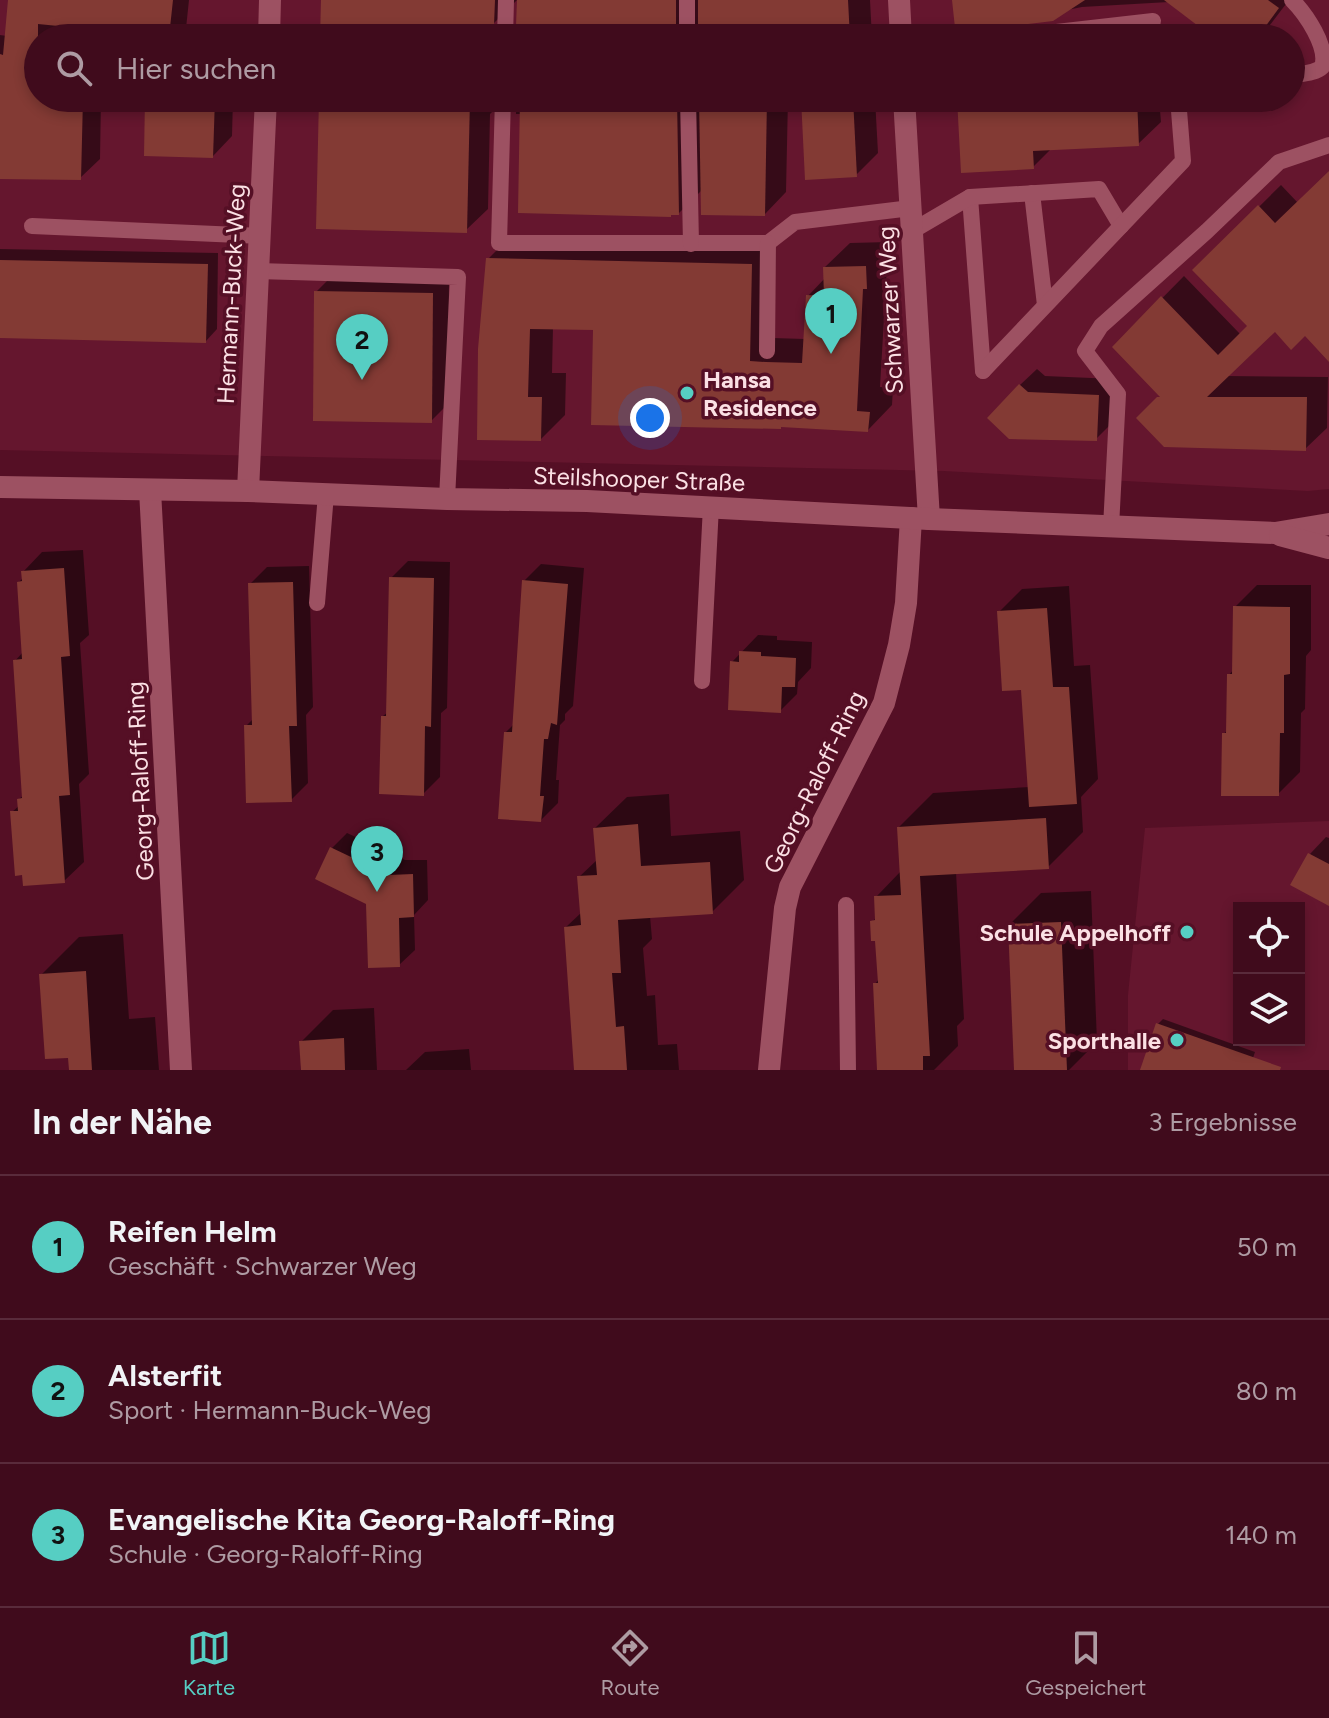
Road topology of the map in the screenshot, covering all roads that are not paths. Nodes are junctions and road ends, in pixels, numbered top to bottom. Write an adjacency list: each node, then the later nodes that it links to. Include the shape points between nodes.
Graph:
1 (270, 0): 7 (street)
2 (506, 0): 8 (lane)
3 (687, 0): 9 (lane)
4 (899, 0): 10 (street)
5 (1292, 0): 12 (lane, via 1326,43 1326,63)
6 (1153, 21): 11 (lane)
7 (269, 24)
8 (505, 24)
9 (687, 24)
10 (900, 24)
11 (1127, 24)
12 (1305, 73)
13 (265, 112): 24 (street, Hermann-Buck-Weg)
14 (503, 112): 26 (lane, via 499,243)
15 (688, 112): 26 (lane)
16 (905, 112): 21 (street, Schwarzer Weg)
17 (1179, 112): 23 (lane, via 1183,161)
18 (1329, 145): 38 (lane, via 1279,162 1101,326 1085,351 1118,394)
19 (1032, 193): 20 (lane); 23 (lane, via 1099,189); 28 (lane)
20 (970, 197): 21 (lane); 28 (lane, via 983,371)
21 (911, 220): 25 (lane, via 795,222); 36 (street, Schwarzer Weg)
22 (32, 226): 24 (lane)
23 (1121, 226): 28 (lane)
24 (260, 236): 27 (street, Hermann-Buck-Weg)
25 (768, 243): 26 (lane); 29 (lane)
26 (691, 244)
27 (258, 271): 32 (street, Hermann-Buck-Weg); 34 (lane, via 458,277)
28 (1045, 305)
29 (767, 351)
30 (0, 487): 31 (street, Steilshooper Straße)
31 (150, 490): 32 (street, Steilshooper Straße); 44 (street, Georg-Raloff-Ring)
32 (248, 491): 33 (street, Steilshooper Straße)
33 (326, 494): 34 (street, Steilshooper Straße); 41 (lane)
34 (447, 499): 35 (street, Steilshooper Straße)
35 (711, 506): 36 (street, Steilshooper Straße); 42 (lane)
36 (920, 518): 38 (street, Steilshooper Straße); 45 (street, Georg-Raloff-Ring, via 884,703 790,887)
37 (1329, 524): 39 (street, Steilshooper Straße)
38 (1111, 527): 39 (street, Steilshooper Straße)
39 (1275, 533): 40 (street, Steilshooper Straße)
40 (1329, 548)
41 (317, 603)
42 (702, 681)
43 (846, 905): 46 (lane)
44 (181, 1070)
45 (769, 1070)
46 (848, 1070)

